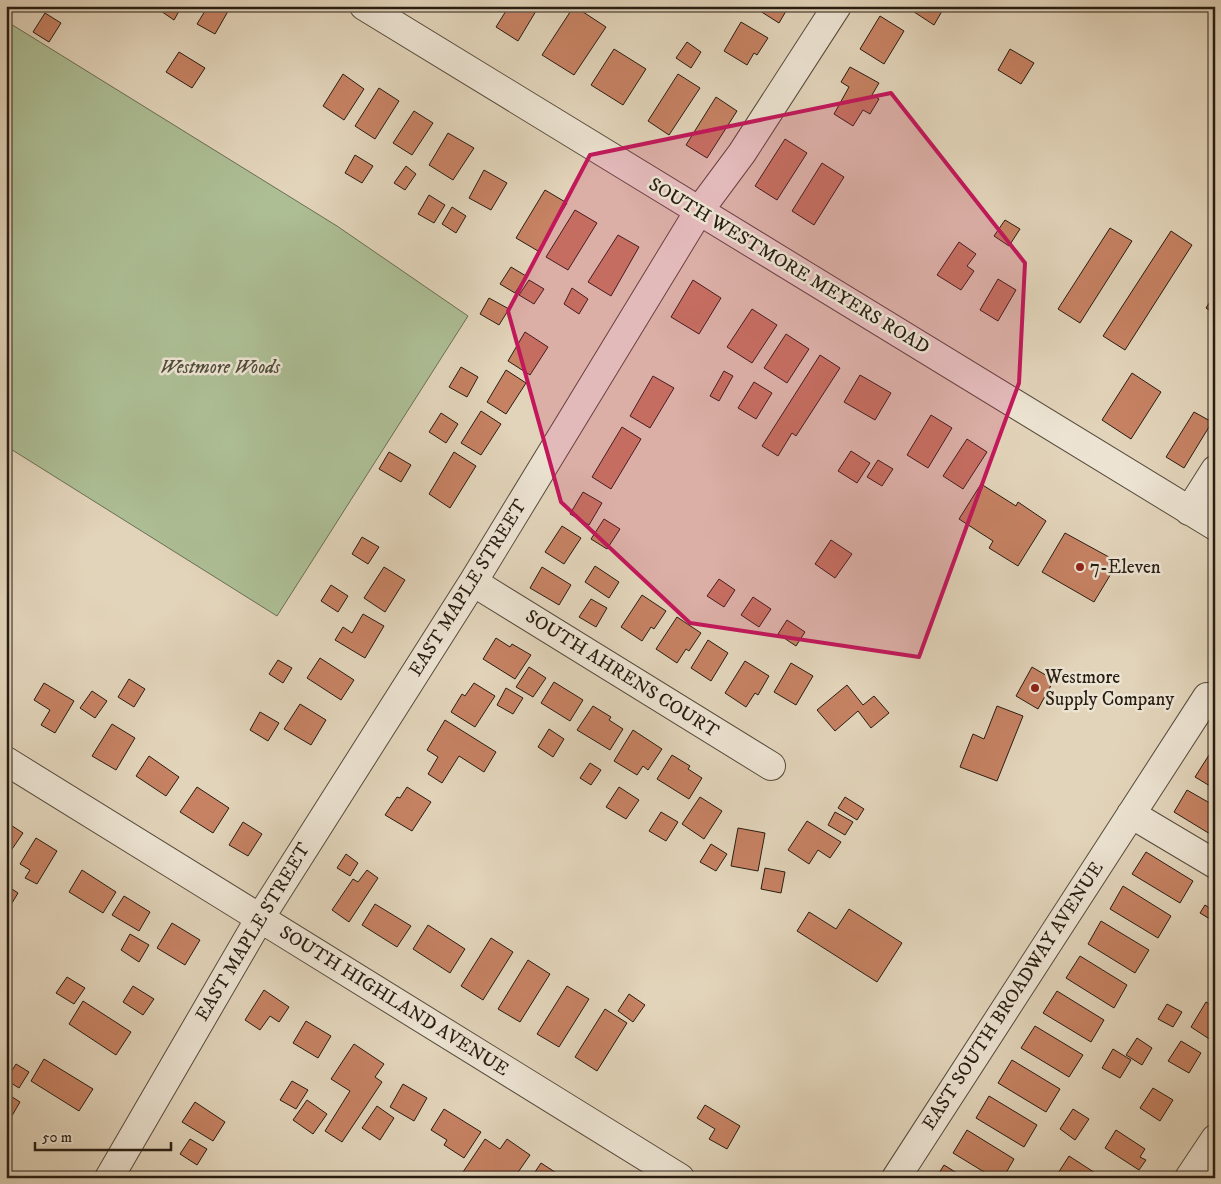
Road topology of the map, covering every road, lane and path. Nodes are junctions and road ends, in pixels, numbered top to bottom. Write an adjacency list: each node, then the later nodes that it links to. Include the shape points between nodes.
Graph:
1 (364, 6): 3 (street, SOUTH WESTMORE MEYERS ROAD)
2 (837, 6): 3 (street, EAST MAPLE STREET, via 742,154)
3 (699, 211): 5 (street, SOUTH WESTMORE MEYERS ROAD); 7 (street, EAST MAPLE STREET)
4 (1215, 470): 5 (street)
5 (1189, 511): 6 (street, SOUTH WESTMORE MEYERS ROAD)
6 (1215, 526)
7 (473, 582): 10 (street, SOUTH AHRENS COURT); 13 (street, EAST MAPLE STREET)
8 (1207, 697): 11 (street, EAST SOUTH BROADWAY AVENUE)
9 (6, 761): 13 (street, SOUTH HIGHLAND AVENUE)
10 (771, 766)
11 (1131, 814): 12 (street); 17 (street, EAST SOUTH BROADWAY AVENUE)
12 (1215, 864)
13 (260, 918): 15 (street, EAST MAPLE STREET); 16 (street, SOUTH HIGHLAND AVENUE)
14 (1215, 1139): 18 (street)
15 (109, 1178)
16 (680, 1178)
17 (896, 1178)
18 (1190, 1178)

